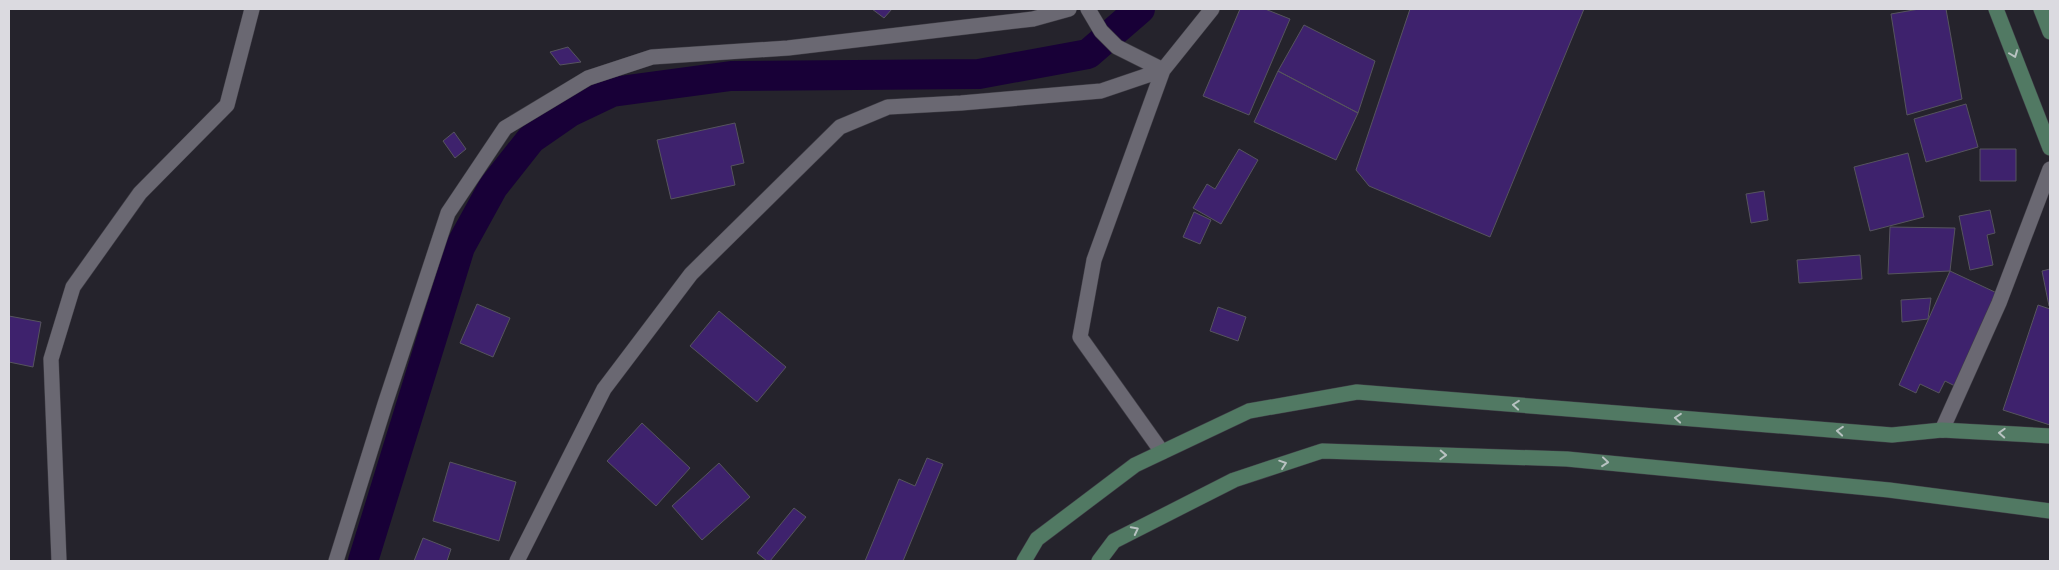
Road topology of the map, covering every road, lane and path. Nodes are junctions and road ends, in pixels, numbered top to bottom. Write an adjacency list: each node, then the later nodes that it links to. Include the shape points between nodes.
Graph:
1 (252, 9): 15 (street, via 227,105 140,193 73,287 50,359)
2 (1069, 9): 16 (street, via 1033,20 788,48 652,57 588,78 505,128 448,213)
3 (1088, 9): 8 (street, via 1101,31 1117,48)
4 (1212, 9): 8 (street)
5 (1996, 9): 9 (main road, one-way to 9)
6 (2041, 9): 7 (main road)
7 (2050, 32)
8 (1163, 70): 13 (street, via 1094,260 1080,337); 17 (street, via 1101,90 961,104 888,107 840,127 691,274 610,381)
9 (2050, 148)
10 (2050, 169): 11 (street, via 1999,303)
11 (1942, 430): 12 (main road, one-way to 11); 13 (main road, one-way to 13, via 1892,435 1357,392 1249,411)
12 (2050, 436)
13 (1162, 452): 18 (main road, via 1135,465 1037,539)
14 (2050, 511): 19 (main road, one-way to 14, via 1114,541 1234,480 1322,451 1568,459 1889,490)
15 (59, 561)
16 (336, 561)
17 (517, 561)
18 (1024, 561)
19 (1099, 561)

